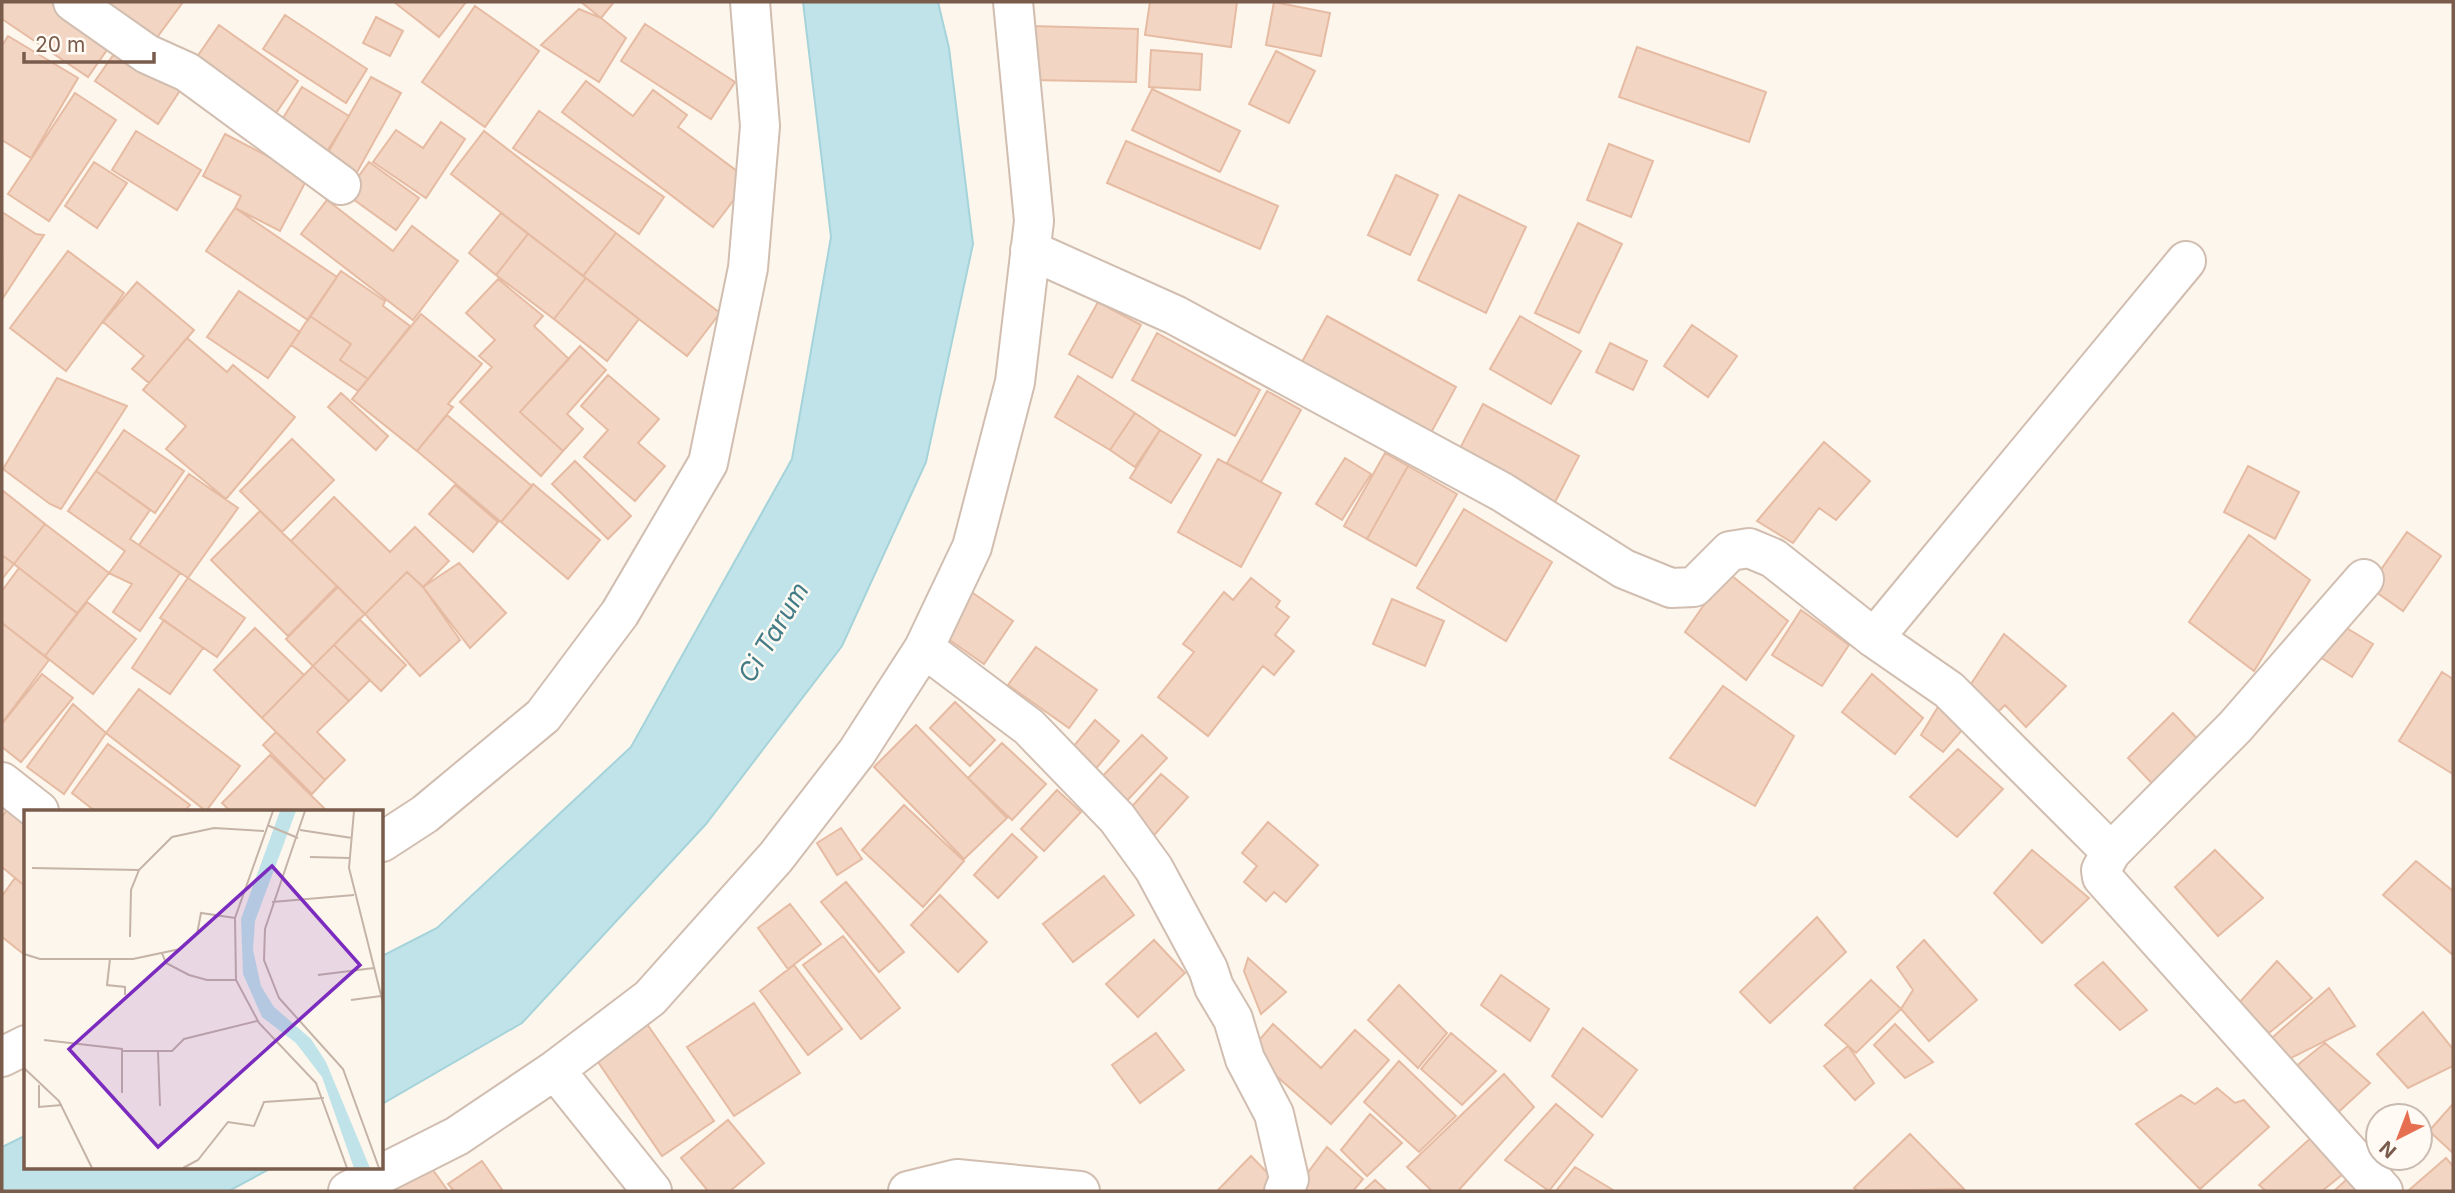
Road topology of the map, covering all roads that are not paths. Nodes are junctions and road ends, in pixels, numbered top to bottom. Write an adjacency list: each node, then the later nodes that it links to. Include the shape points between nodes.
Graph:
1 (73, 2): 4 (street, via 147,54 187,72)
2 (750, 2): 12 (street, via 760,126 748,268 708,463 620,613 543,716 425,814)
3 (1013, 2): 5 (street, via 1034,221)
4 (341, 185)
5 (1030, 250): 8 (street, via 1175,315 1502,492 1624,569 1671,588 1694,587 1730,551 1749,548 1773,558); 9 (street, via 1015,382 972,547)
6 (2186, 261): 8 (street)
7 (2364, 579): 13 (street, via 2235,727)
8 (1874, 638): 13 (street, via 1949,690)
9 (924, 648): 16 (street, via 857,752 776,857 650,998); 21 (street, via 1029,727 1117,818 1154,869 1233,1019 1245,1059 1274,1114 1289,1179)
10 (2, 782): 11 (street)
11 (38, 810)
12 (383, 841)
13 (2111, 852): 22 (street, via 2102,877)
14 (24, 1046): 15 (street)
15 (2, 1057)
16 (555, 1070): 17 (street, via 457,1136); 18 (street)
17 (348, 1191)
18 (652, 1191)
19 (908, 1191): 20 (street, via 957,1179)
20 (1080, 1191)
21 (1284, 1191)
22 (2383, 1191)

